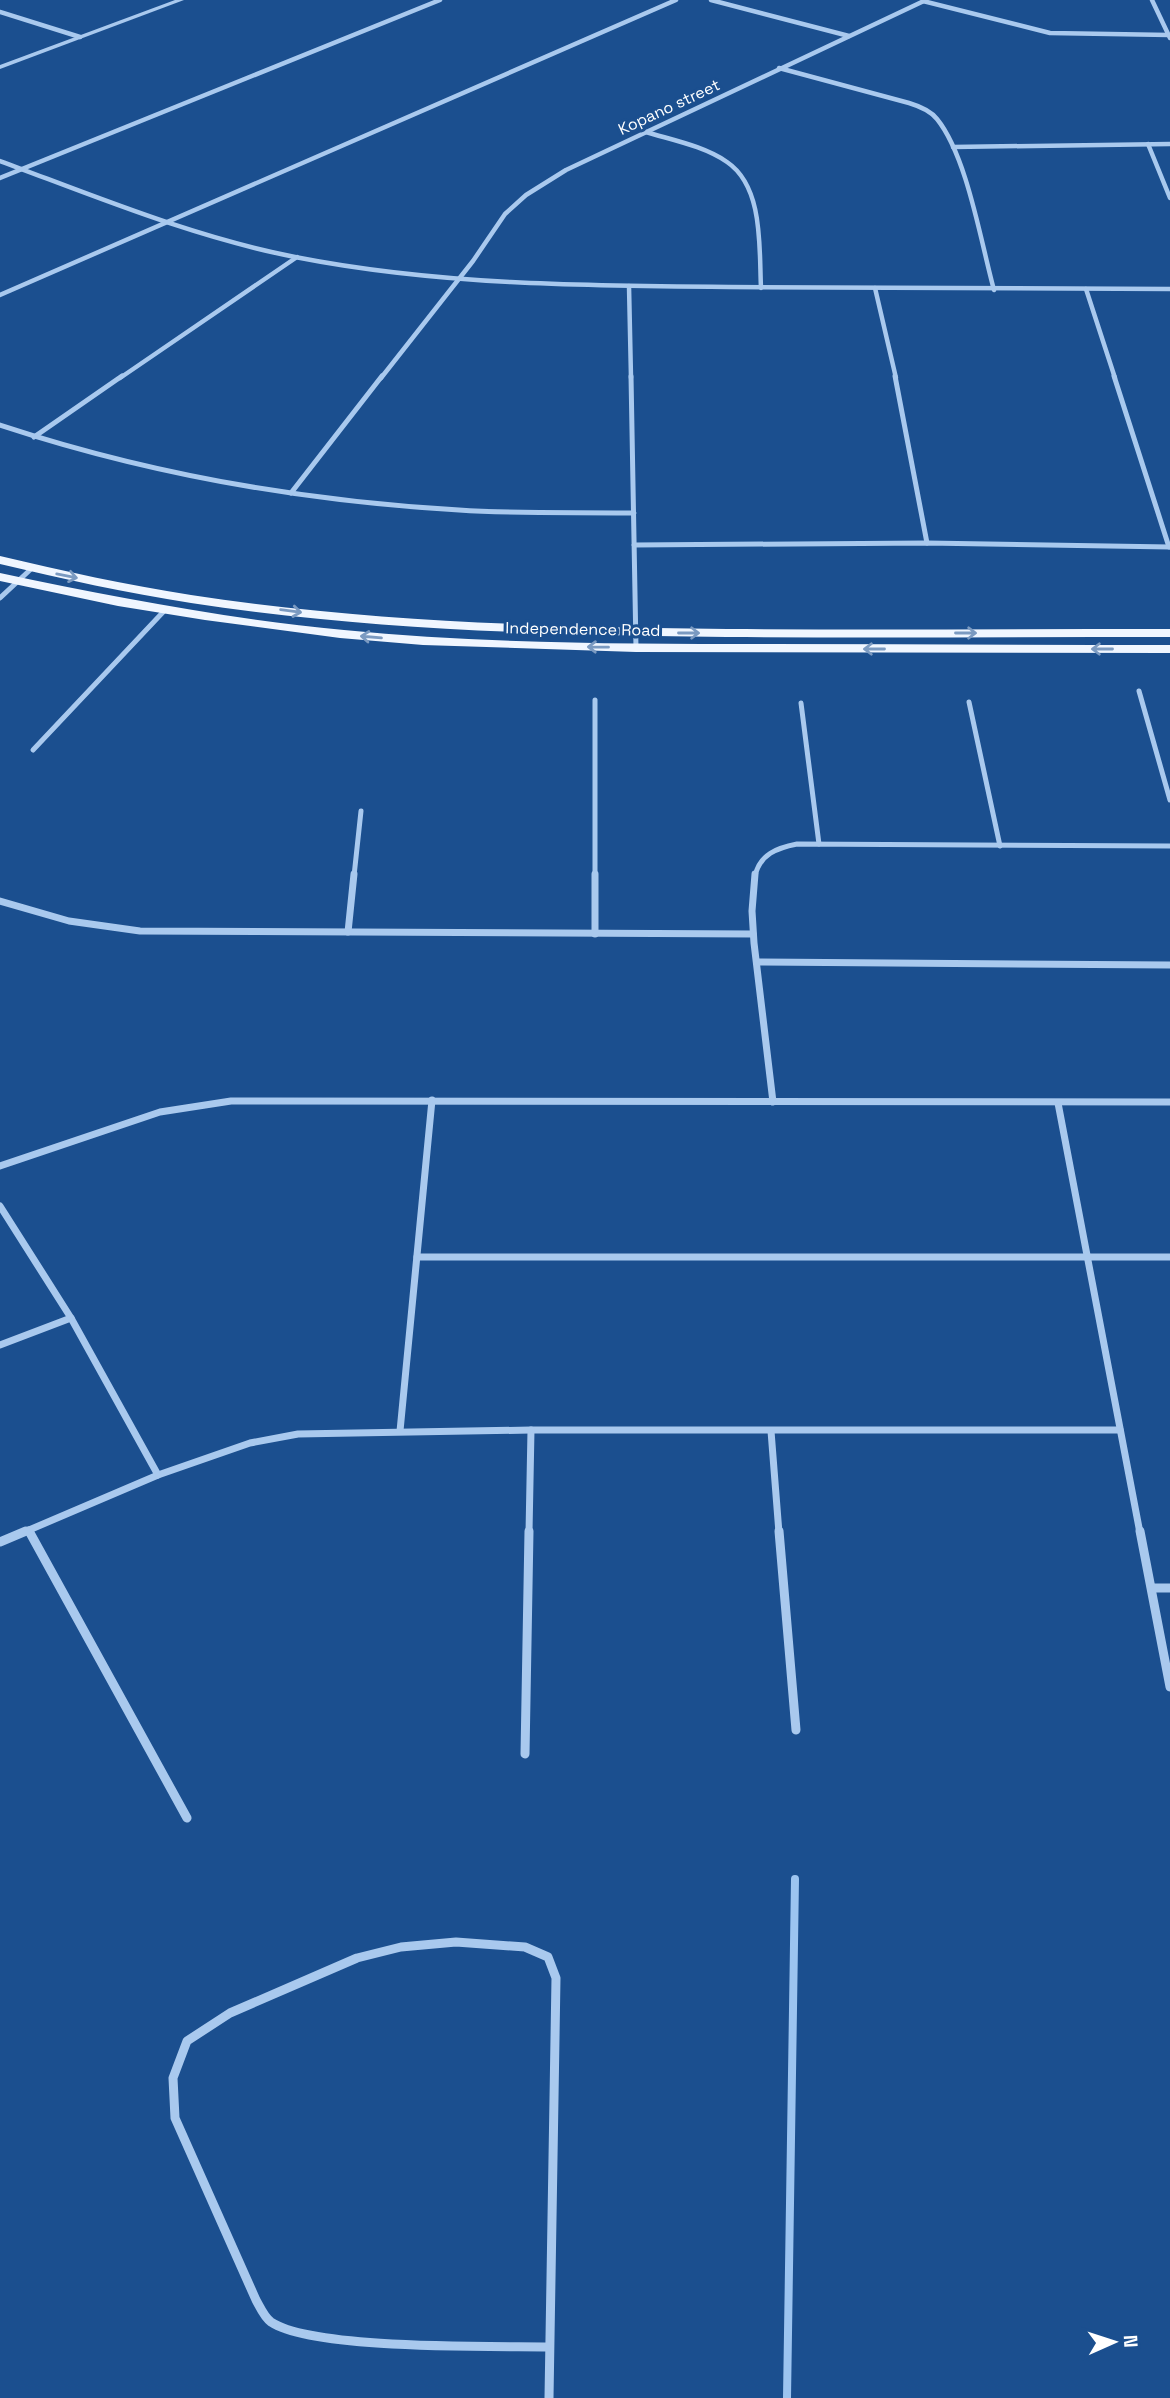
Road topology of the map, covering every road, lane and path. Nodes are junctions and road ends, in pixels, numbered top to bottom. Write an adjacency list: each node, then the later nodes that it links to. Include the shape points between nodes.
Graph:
1 (181, 0): 9 (street)
2 (440, 0): 18 (street)
3 (676, 0): 21 (street)
4 (711, 0): 8 (street)
5 (1152, 0): 10 (street)
6 (924, 1): 8 (street, Kopano street); 10 (street, via 1056,34)
7 (0, 12): 9 (street)
8 (849, 36): 12 (street, Kopano street)
9 (80, 37): 11 (street)
10 (1169, 37)
11 (0, 67)
12 (779, 68): 13 (street, Kopano street); 16 (street, via 916,106 940,122)
13 (646, 131): 23 (street, Kopano street, via 526,195); 25 (street, via 728,162 746,180)
14 (1148, 144): 15 (street); 16 (street); 20 (street)
15 (1170, 144)
16 (953, 147): 29 (street)
17 (0, 161): 18 (street)
18 (22, 169): 19 (street); 21 (street)
19 (0, 178)
20 (1170, 198)
21 (168, 221): 22 (street); 30 (street)
22 (297, 257): 23 (street); 32 (street)
23 (456, 280): 24 (street); 33 (street, Kopano street)
24 (629, 286): 25 (street); 34 (street)
25 (761, 288): 26 (street)
26 (875, 288): 29 (street); 35 (street)
27 (1086, 289): 28 (street); 29 (street); 37 (street)
28 (1170, 289)
29 (994, 290)
30 (0, 295)
31 (0, 425): 32 (street)
32 (34, 437): 33 (street, via 201,478)
33 (291, 493): 34 (street, via 440,510)
34 (634, 513): 36 (street)
35 (927, 543): 36 (street); 37 (street)
36 (634, 545): 44 (street)
37 (1169, 547)
38 (0, 561): 39 (main road, Independence Road)
39 (31, 569): 41 (street); 44 (main road, Independence Road, one-way to 44, via 155,592 345,618)
40 (0, 577): 41 (main road, Independence Road)
41 (18, 581): 42 (street); 43 (main road, Independence Road)
42 (0, 598)
43 (165, 610): 46 (main road, Independence Road, one-way to 43, via 422,642); 52 (street)
44 (635, 632): 45 (main road, Independence Road, one-way to 45); 46 (street)
45 (1170, 633)
46 (636, 648): 47 (main road, Independence Road, one-way to 46)
47 (1170, 649)
48 (1139, 691): 53 (street)
49 (594, 700): 60 (street)
50 (969, 702): 56 (street)
51 (801, 703): 55 (street)
52 (33, 750)
53 (1170, 800)
54 (361, 811): 59 (street)
55 (819, 844): 56 (street); 61 (street, via 780,848 758,864)
56 (1000, 846): 57 (street)
57 (1170, 846)
58 (0, 901): 59 (street, via 49,918 104,928)
59 (348, 932): 60 (street)
60 (595, 934): 61 (street)
61 (753, 934): 62 (street)
62 (757, 962): 63 (street); 65 (street)
63 (1170, 965)
64 (432, 1100): 65 (street); 68 (street, via 271,1099 184,1107); 71 (street)
65 (773, 1102): 67 (street)
66 (1170, 1102): 67 (street)
67 (1058, 1103): 70 (street)
68 (0, 1166)
69 (0, 1206): 73 (street)
70 (1086, 1256): 71 (street); 72 (street); 76 (street)
71 (417, 1257): 78 (street)
72 (1170, 1257)
73 (71, 1318): 74 (street); 79 (street)
74 (0, 1345)
75 (531, 1430): 77 (street); 78 (street); 86 (street)
76 (1120, 1430): 77 (street); 82 (street)
77 (771, 1431): 85 (street)
78 (400, 1432): 79 (street, via 298,1434 250,1443)
79 (158, 1475): 80 (street)
80 (29, 1530): 81 (street); 87 (street)
81 (0, 1542)
82 (1152, 1588): 83 (street); 84 (street)
83 (1170, 1588)
84 (1170, 1687)
85 (796, 1730)
86 (525, 1754)
87 (187, 1818)
88 (549, 2347): 88 (street, via 556,1978 548,1957 525,1947 456,1942 401,1947 357,1958 255,2002 187,2041 173,2078 176,2118 256,2300 271,2322 298,2333); 89 (street)
89 (549, 2398)

